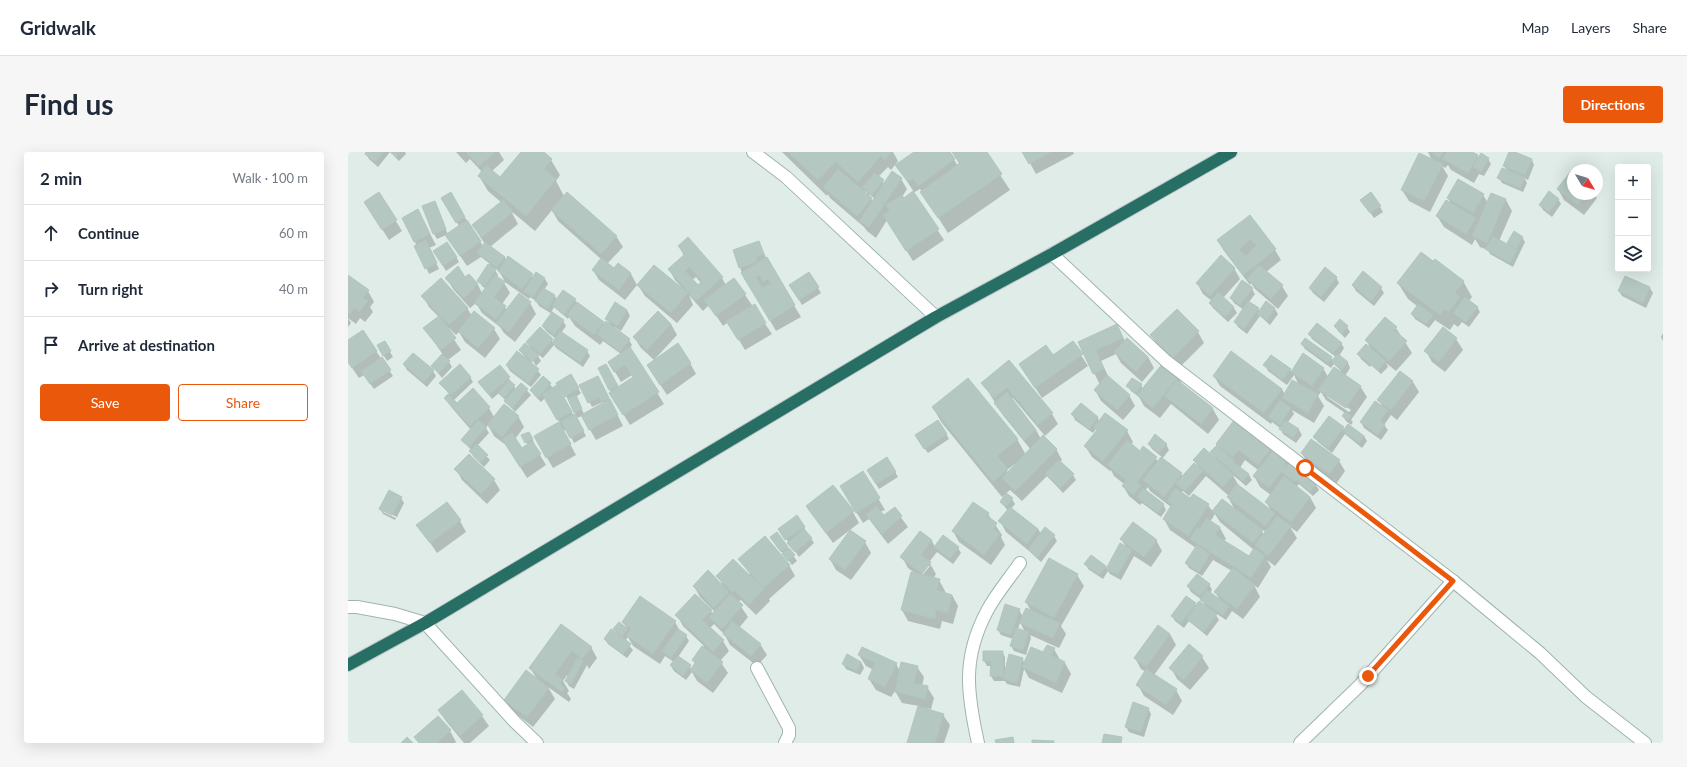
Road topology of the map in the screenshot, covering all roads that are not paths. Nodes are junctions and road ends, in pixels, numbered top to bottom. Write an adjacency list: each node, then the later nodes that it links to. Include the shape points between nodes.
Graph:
1 (753, 152): 4 (street, via 786,177)
2 (1232, 152): 3 (highway)
3 (1052, 254): 4 (highway); 6 (street, via 1166,361)
4 (936, 317): 8 (highway)
5 (1020, 563): 13 (street, via 987,610 976,634 969,664 969,689)
6 (1453, 581): 14 (street, via 1360,685); 15 (street, via 1540,653 1586,697)
7 (348, 607): 8 (street, via 395,614)
8 (425, 623): 9 (highway); 11 (street)
9 (348, 665)
10 (757, 668): 12 (street, via 789,728)
11 (537, 743)
12 (785, 743)
13 (978, 743)
14 (1300, 743)
15 (1645, 743)

